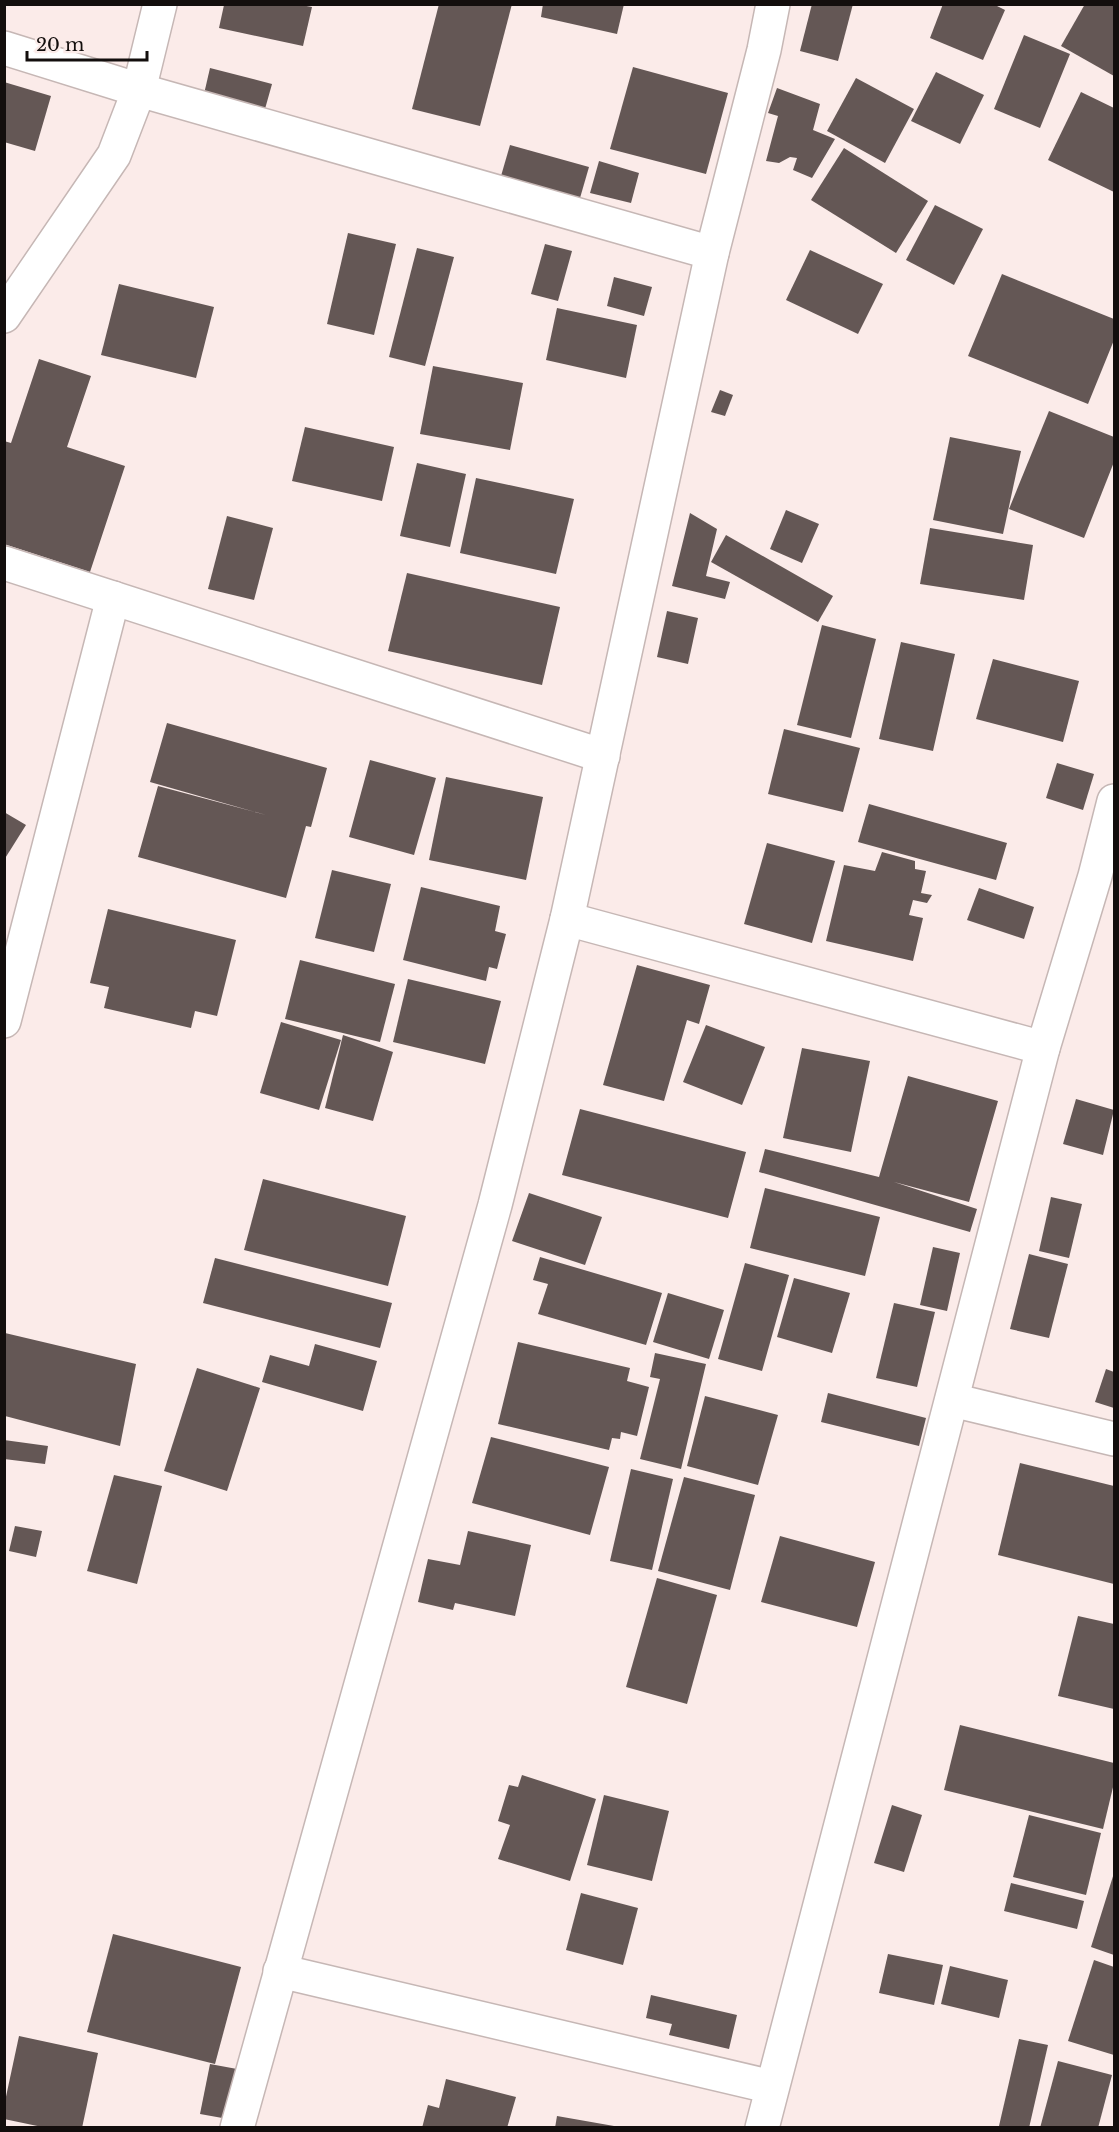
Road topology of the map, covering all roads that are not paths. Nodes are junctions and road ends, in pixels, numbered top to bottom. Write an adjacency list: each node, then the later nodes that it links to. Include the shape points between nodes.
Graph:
1 (160, 4): 4 (street)
2 (772, 4): 5 (street)
3 (4, 48): 4 (street)
4 (139, 90): 5 (street); 6 (street, via 114,155)
5 (712, 253): 9 (street)
6 (4, 316)
7 (4, 563): 8 (street)
8 (113, 598): 9 (street); 13 (street)
9 (603, 756): 12 (street)
10 (1114, 801): 11 (street)
11 (1105, 879): 14 (street)
12 (567, 919): 14 (street); 17 (street, via 495,1205)
13 (4, 1021)
14 (1043, 1048): 15 (street)
15 (952, 1400): 16 (street); 18 (street)
16 (1114, 1439)
17 (280, 1971): 18 (street); 19 (street)
18 (772, 2087): 20 (street)
19 (237, 2127)
20 (762, 2127)

